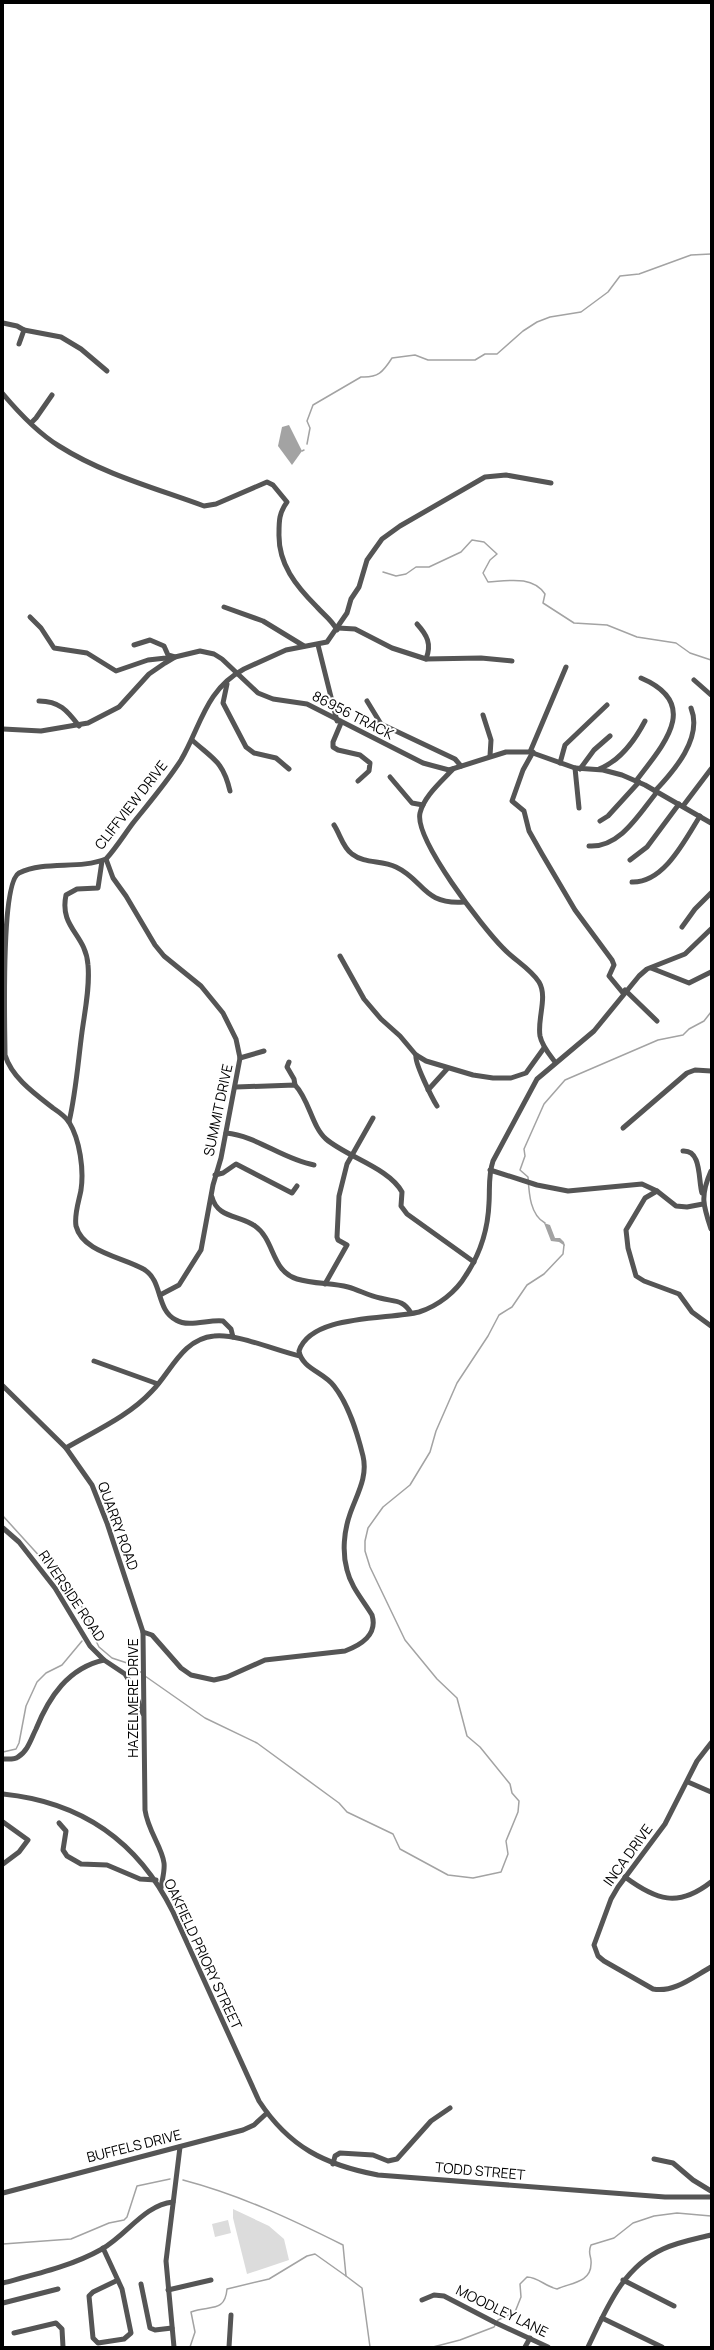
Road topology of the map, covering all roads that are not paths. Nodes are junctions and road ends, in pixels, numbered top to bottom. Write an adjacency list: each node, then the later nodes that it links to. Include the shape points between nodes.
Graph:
1 (3, 323): 2 (street)
2 (24, 330): 3 (street); 4 (street, via 60,337 81,348)
3 (19, 344)
4 (107, 372)
5 (3, 394): 7 (street)
6 (52, 395): 7 (street)
7 (31, 423): 12 (street, via 59,446 105,470 204,506 216,504 267,482 273,486 287,502 279,515 278,547 281,557 291,577)
8 (551, 483): 12 (street, via 506,475 485,477 400,526 382,539 367,560 359,587)
9 (224, 607): 15 (street, via 263,621)
10 (30, 617): 16 (street, via 54,648 87,653 112,670 120,670 148,660)
11 (417, 624): 17 (street, via 429,641)
12 (338, 629): 14 (street, via 327,642); 17 (street, via 355,629 392,648)
13 (134, 645): 16 (street, via 150,640 164,646 168,655)
14 (318, 645): 15 (street, CLIFFVIEW DRIVE); 31 (street)
15 (304, 646): 20 (street, CLIFFVIEW DRIVE, via 286,650)
16 (175, 657): 20 (street, 86956 TRACK, via 207,652 222,659); 32 (street, 86956 TRACK, via 149,674 112,712)
17 (426, 659): 18 (street, via 481,658)
18 (512, 661)
19 (566, 667): 36 (street)
20 (238, 673): 23 (street, CLIFFVIEW DRIVE); 31 (street, 86956 TRACK, via 251,688 262,695 300,702)
21 (641, 678): 47 (street, via 661,689 672,701 674,712 666,737)
22 (694, 680): 24 (street)
23 (227, 683): 35 (street, CLIFFVIEW DRIVE, via 207,704); 40 (street, via 223,703 246,747 254,753 276,758)
24 (711, 695)
25 (367, 701): 39 (street, via 381,724 455,759)
26 (39, 702): 32 (street, via 49,701 59,705)
27 (607, 705): 38 (street, via 565,745)
28 (691, 708): 49 (street, via 694,721 689,742 671,774)
29 (483, 715): 37 (street, via 491,740)
30 (645, 721): 44 (street, via 631,744 609,764)
31 (339, 722): 41 (street, 86956 TRACK, via 417,761); 46 (street, via 333,747 360,755 370,763 369,771)
32 (79, 726): 33 (street, 86956 TRACK, via 41,731)
33 (3, 729)
34 (610, 736): 42 (street)
35 (192, 740): 48 (street, via 219,763 226,774); 58 (street, CLIFFVIEW DRIVE, via 177,765)
36 (531, 752): 37 (street, 86956 TRACK, via 506,752); 38 (street, 86956 TRACK); 68 (street, via 512,801 524,811 529,831 542,854 579,916 612,960 614,965 609,976)
37 (490, 756): 39 (street, 86956 TRACK)
38 (560, 763): 42 (street, 86956 TRACK)
39 (461, 766): 41 (street, 86956 TRACK)
40 (289, 769)
41 (453, 769): 50 (street)
42 (578, 769): 44 (street, 86956 TRACK); 52 (street)
43 (711, 769): 51 (street)
44 (596, 770): 47 (street, 86956 TRACK, via 613,772)
45 (390, 777): 50 (street, via 412,803)
46 (358, 781)
47 (638, 782): 49 (street, 86956 TRACK); 55 (street, via 608,816)
48 (230, 791)
49 (656, 792): 51 (street, 86956 TRACK); 57 (street, via 614,841 603,846)
50 (423, 805): 62 (street, via 419,816 421,828 434,855)
51 (681, 805): 53 (street, 86956 TRACK); 59 (street, via 647,847)
52 (579, 808)
53 (700, 816): 54 (street, 86956 TRACK); 60 (street, via 681,848 666,866 643,882)
54 (710, 820)
55 (600, 821)
56 (334, 825): 62 (street, via 347,850 355,857 400,869 438,899)
57 (589, 846)
58 (104, 860): 73 (street, SUMMIT DRIVE, via 155,945 164,956 201,986 223,1013 236,1040); 83 (street, via 98,888 72,890 66,895 65,900 66,920 78,935 88,964 75,1097); 83 (street, CLIFFVIEW DRIVE, via 88,865 51,866 18,873 12,881 6,911 5,1050 8,1063 18,1078)
59 (630, 860)
60 (632, 882)
61 (711, 893): 63 (street)
62 (464, 902): 70 (street, via 500,946 539,982 542,993 540,1030)
63 (682, 927)
64 (711, 929): 66 (street, via 685,954)
65 (340, 956): 72 (street, via 364,999)
66 (651, 968): 67 (street, via 689,983); 68 (street)
67 (711, 972)
68 (624, 991): 69 (street); 75 (street, via 594,1031)
69 (657, 1021)
70 (544, 1048): 75 (street); 76 (street, via 526,1073 511,1078 493,1078)
71 (264, 1051): 73 (street)
72 (416, 1055): 76 (street); 80 (street, via 417,1066 423,1074)
73 (240, 1058): 79 (street, SUMMIT DRIVE)
74 (289, 1062): 78 (street, via 287,1067)
75 (555, 1062): 89 (street, via 537,1079)
76 (446, 1069): 80 (street)
77 (711, 1071): 84 (street, via 695,1070 687,1073)
78 (295, 1085): 79 (street); 87 (street, via 322,1135)
79 (236, 1088): 85 (street, SUMMIT DRIVE)
80 (428, 1090): 81 (street)
81 (437, 1106)
82 (373, 1118): 87 (street)
83 (69, 1122): 101 (street, via 82,1169 76,1213 77,1231 95,1247 147,1271 152,1276)
84 (623, 1128)
85 (226, 1132): 88 (street, via 245,1135 268,1149); 91 (street, SUMMIT DRIVE)
86 (683, 1151): 95 (street, via 690,1152 696,1157)
87 (351, 1156): 99 (street, via 388,1177 402,1192 401,1206 407,1214); 100 (street, via 338,1205 337,1238 347,1244)
88 (314, 1165)
89 (490, 1170): 94 (street, via 557,1190 575,1191 638,1184); 99 (street, via 488,1220)
90 (711, 1171): 92 (street)
91 (215, 1175): 93 (street, via 236,1164 292,1193); 96 (street, SUMMIT DRIVE)
92 (710, 1178): 95 (street)
93 (297, 1186)
94 (657, 1191): 97 (street, via 676,1206); 103 (street, via 645,1198 626,1230 635,1273 644,1281 679,1294 697,1317)
95 (703, 1194): 97 (street)
96 (212, 1196): 100 (street, via 220,1211 252,1224 260,1231 284,1272 297,1279); 101 (street, SUMMIT DRIVE, via 199,1255 179,1285)
97 (703, 1204): 98 (street)
98 (711, 1229)
99 (474, 1262): 102 (street, via 459,1285 442,1300 429,1308)
100 (325, 1284): 102 (street, via 403,1302)
101 (160, 1295): 104 (street, via 167,1313 178,1322 223,1321 231,1329)
102 (411, 1313): 105 (street, via 334,1325 305,1339 299,1351)
103 (711, 1326)
104 (233, 1337): 105 (street); 107 (street, via 213,1336 194,1344 170,1365)
105 (300, 1356): 111 (street, HAZELMERE DRIVE, via 337,1390 351,1417 363,1458 364,1478 346,1530 344,1559 351,1581 372,1615 374,1621 370,1634 356,1647 345,1651 265,1660 214,1680 191,1675 181,1668 152,1636)
106 (94, 1361): 107 (street)
107 (158, 1384): 109 (street, via 126,1412)
108 (3, 1386): 109 (street, QUARRY ROAD)
109 (66, 1448): 111 (street, QUARRY ROAD, via 98,1498)
110 (3, 1528): 112 (street, RIVERSIDE ROAD, via 19,1542 55,1588 90,1646)
111 (143, 1632): 113 (street, HAZELMERE DRIVE)
112 (104, 1660): 113 (street, RIVERSIDE ROAD, via 119,1669 129,1681); 115 (street, via 86,1665 72,1674 51,1697 24,1752 15,1759)
113 (145, 1717): 125 (street, HAZELMERE DRIVE, via 145,1810 150,1831 163,1858)
114 (711, 1743): 116 (street, INCA DRIVE, via 697,1761)
115 (3, 1759)
116 (688, 1782): 117 (street); 122 (street, INCA DRIVE, via 665,1824)
117 (711, 1792)
118 (3, 1794): 123 (street, OAKFIELD PRIORY STREET, via 54,1804 93,1822 128,1848)
119 (3, 1822): 121 (street, via 28,1840 19,1852)
120 (59, 1823): 123 (street, via 66,1831 63,1850 71,1859 88,1866 107,1865 140,1879)
121 (3, 1864)
122 (625, 1878): 124 (street, via 646,1892 664,1898 689,1896); 126 (street, INCA DRIVE, via 611,1899 596,1938 595,1951 598,1956 646,1986 661,1991 678,1986)
123 (156, 1880): 125 (street, OAKFIELD PRIORY STREET)
124 (711, 1882)
125 (161, 1888): 128 (street, OAKFIELD PRIORY STREET, via 253,2089)
126 (711, 1967)
127 (450, 2108): 131 (street, via 431,2121 397,2159 388,2161 373,2155 340,2153 335,2156)
128 (267, 2113): 129 (street, BUFFELS DRIVE, via 249,2128); 131 (street, TODD STREET, via 298,2144)
129 (180, 2147): 133 (street, BUFFELS DRIVE); 135 (street)
130 (654, 2159): 132 (street, via 673,2163 693,2180)
131 (334, 2164): 134 (street, TODD STREET, via 378,2175 443,2181 665,2197)
132 (711, 2190)
133 (3, 2193)
134 (711, 2196)
135 (173, 2202): 137 (street, via 156,2206); 144 (street, via 167,2244)
136 (711, 2235): 140 (street, via 664,2249 635,2268)
137 (103, 2248): 138 (street); 141 (street, via 64,2265)
138 (118, 2280): 138 (street, via 124,2294 131,2333 124,2338 98,2343 93,2338 89,2296)
139 (211, 2280): 144 (street)
140 (623, 2280): 147 (street); 149 (street)
141 (3, 2283)
142 (141, 2284): 150 (street, via 150,2328)
143 (58, 2289): 146 (street)
144 (168, 2290): 150 (street)
145 (422, 2300): 152 (street, MOODLEY LANE, via 434,2295 444,2296)
146 (3, 2303)
147 (674, 2306)
148 (231, 2315): 155 (street)
149 (602, 2318): 158 (street); 159 (street)
150 (172, 2328): 154 (street)
151 (14, 2333): 153 (street, via 56,2323 62,2329)
152 (530, 2338): 156 (street); 157 (street, MOODLEY LANE)
153 (63, 2347)
154 (174, 2347)
155 (229, 2347)
156 (525, 2347)
157 (548, 2347)
158 (588, 2347)
159 (662, 2347)

